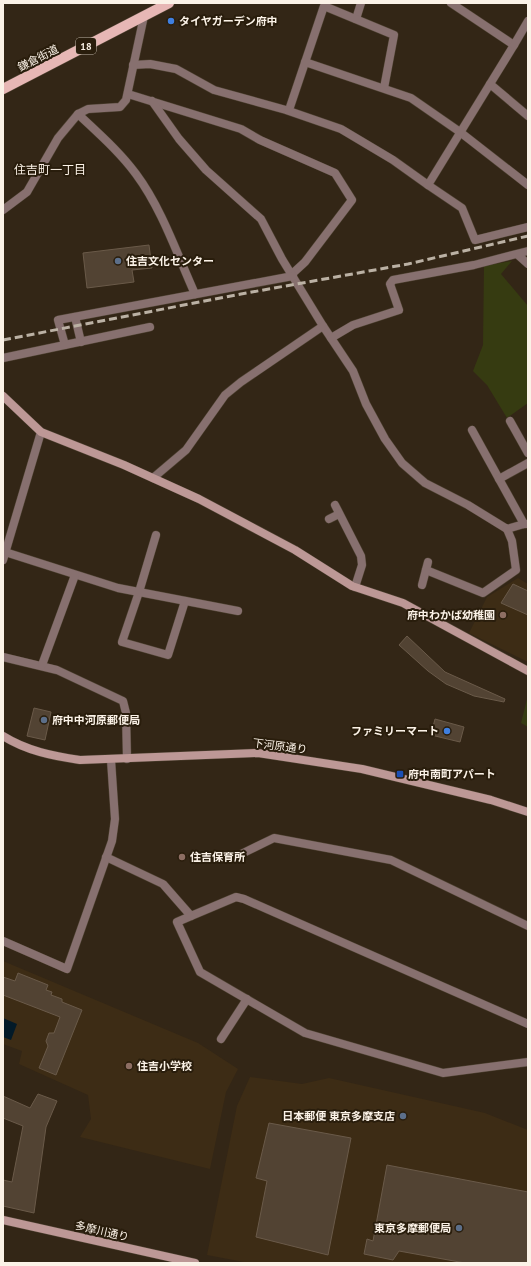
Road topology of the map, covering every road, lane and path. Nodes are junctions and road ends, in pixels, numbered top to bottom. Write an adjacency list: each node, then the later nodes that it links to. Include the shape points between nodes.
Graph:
1 (169, 3): 4 (main road, 鎌倉街道 / 18)
2 (361, 3): 5 (street)
3 (451, 3): 7 (street)
4 (144, 16): 9 (street); 12 (main road, 鎌倉街道 / 18)
5 (356, 19): 8 (street, via 324,6); 11 (street, via 394,35)
6 (528, 21): 7 (street)
7 (514, 45): 10 (street)
8 (305, 62): 11 (street); 15 (street)
9 (133, 65): 13 (street); 15 (street, via 150,64 176,69 214,90)
10 (490, 84): 17 (street); 18 (street)
11 (384, 88): 18 (street, via 411,98)
12 (3, 89)
13 (128, 94): 14 (street); 16 (street, via 120,107 88,109)
14 (152, 101): 26 (street, via 179,139 206,170 261,219); 26 (street, via 241,129 335,173 352,200)
15 (289, 110): 19 (street, via 340,129 393,160)
16 (78, 114): 21 (street, via 58,138 27,192); 27 (street, via 116,150 136,174 159,213)
17 (528, 116)
18 (460, 132): 19 (street); 20 (street)
19 (428, 185): 22 (street, via 462,208 475,240)
20 (528, 185)
21 (3, 210)
22 (528, 227)
23 (528, 252): 24 (street)
24 (518, 255): 25 (street); 31 (street, via 393,280 390,284 400,310 353,325)
25 (528, 264)
26 (293, 275): 27 (street); 29 (street)
27 (195, 294): 28 (street)
28 (75, 317): 32 (street); 33 (street, via 58,320)
29 (323, 326): 31 (street); 41 (street, via 226,395 186,450)
30 (150, 327): 32 (street)
31 (331, 338): 47 (street, via 353,371 366,404 385,439 402,463 425,483)
32 (81, 342): 33 (street)
33 (65, 345): 34 (street)
34 (3, 358)
35 (3, 396): 38 (street)
36 (510, 421): 39 (street)
37 (472, 430): 42 (street)
38 (41, 432): 41 (street); 49 (street)
39 (528, 453)
40 (528, 463): 42 (street)
41 (153, 478): 53 (street, via 199,499 295,550)
42 (499, 479): 46 (street)
43 (335, 505): 44 (street)
44 (339, 514): 45 (street); 53 (street, via 361,556 362,565)
45 (329, 519)
46 (526, 524): 47 (street)
47 (507, 529): 52 (street, via 512,541 516,570 483,593 427,566)
48 (156, 535): 54 (street)
49 (5, 552): 50 (street); 51 (street)
50 (3, 560)
51 (75, 575): 54 (street); 58 (street)
52 (422, 585)
53 (355, 587): 59 (street, via 403,602)
54 (139, 592): 55 (street); 55 (street, via 122,642 168,655)
55 (186, 601): 56 (street)
56 (238, 611)
57 (3, 657): 58 (street)
58 (42, 665): 61 (street, via 69,674 124,701)
59 (528, 671)
60 (3, 736): 62 (street, 下河原通り, via 32,750 54,756 80,760)
61 (127, 759): 62 (street, 下河原通り); 63 (street, 下河原通り, via 258,753 362,768 491,800)
62 (111, 760): 64 (street, via 115,819 112,841)
63 (528, 812)
64 (106, 857): 66 (street, via 162,884); 68 (street, via 67,968)
65 (233, 858): 67 (street, via 274,838 391,860)
66 (191, 916): 69 (street, via 178,922 200,972); 70 (street, via 236,897 244,899)
67 (528, 926)
68 (3, 941)
69 (247, 998): 71 (street); 72 (street, via 305,1033 443,1074)
70 (528, 1024)
71 (221, 1039)
72 (528, 1062)
73 (3, 1220): 74 (street, 多摩川通り)
74 (195, 1263)

